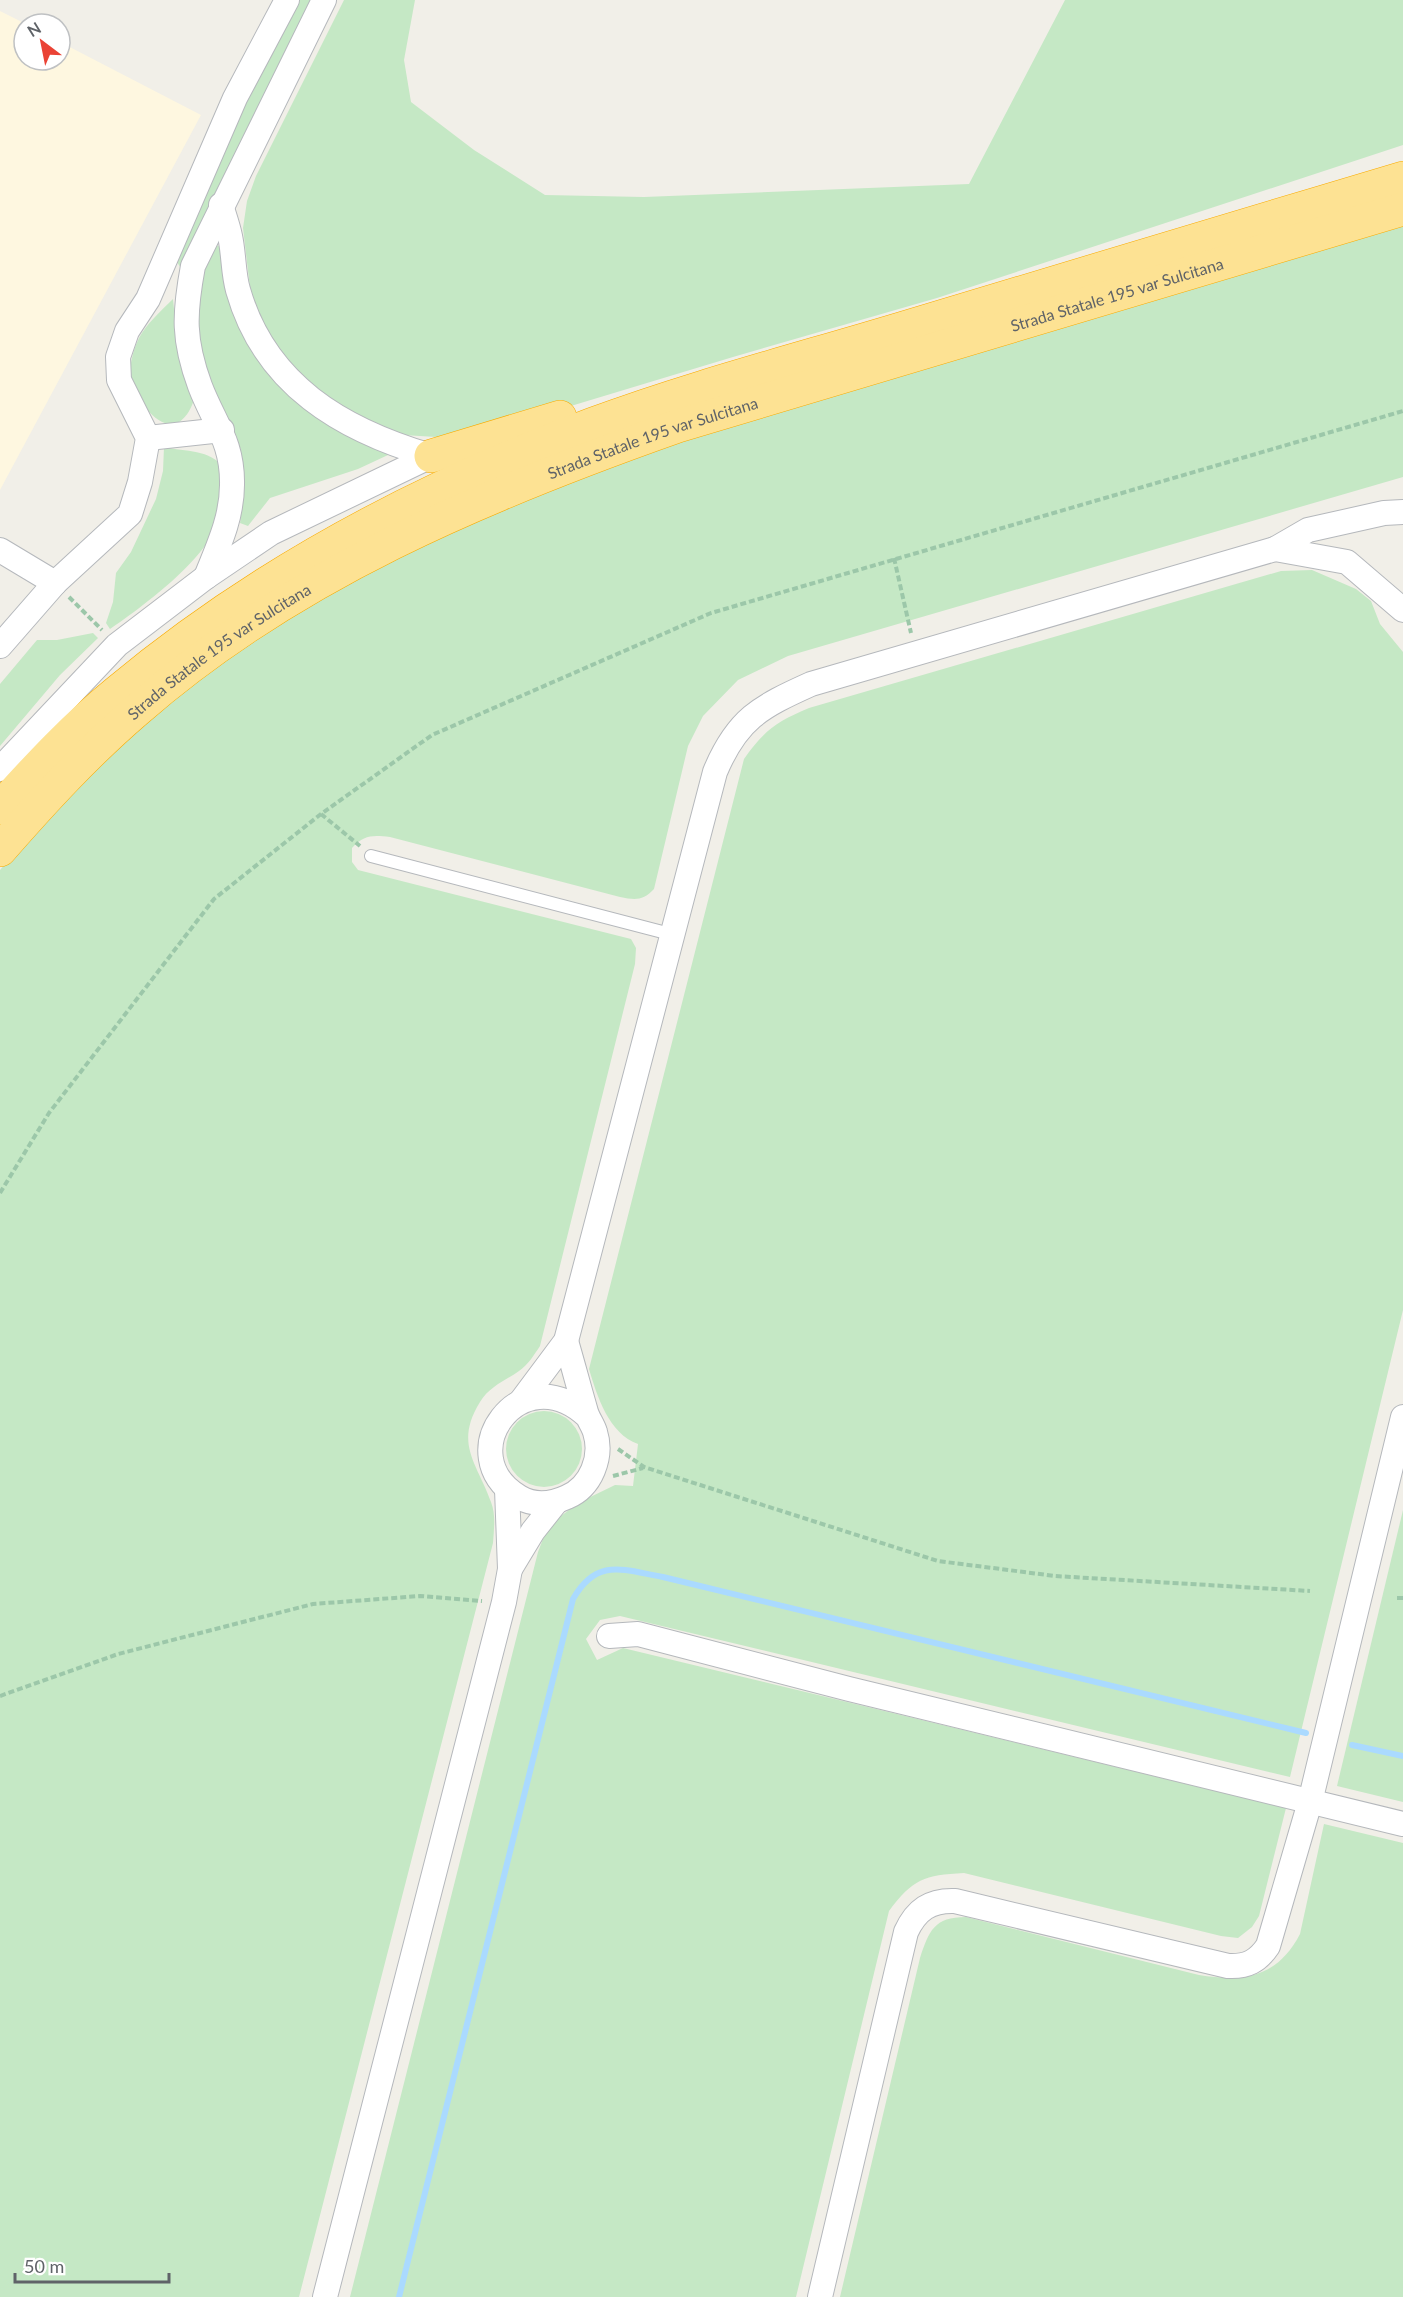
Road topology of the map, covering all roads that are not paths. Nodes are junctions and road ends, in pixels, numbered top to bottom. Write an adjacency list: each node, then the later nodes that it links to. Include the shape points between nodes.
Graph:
1 (287, 0): 8 (street, via 235,98 148,299 127,331 118,357 119,380)
2 (324, 0): 4 (street)
3 (1403, 178): 6 (highway, Strada Statale 195 var Sulcitana)
4 (221, 205): 7 (street, via 193,266 185,306 187,342 201,388); 9 (street, via 242,301 258,337 278,367 332,415 392,445)
5 (1403, 209): 19 (highway, Strada Statale 195 var Sulcitana, via 678,426 569,464 410,533 301,593 202,658 137,710 68,774)
6 (594, 424): 9 (highway, via 565,416); 18 (highway, Strada Statale 195 var Sulcitana, via 401,507 254,589 114,694 49,754)
7 (222, 430): 8 (street); 13 (street, via 228,444 232,484 230,512)
8 (148, 438): 14 (street, via 130,514)
9 (431, 456): 13 (street, via 271,533)
10 (1403, 512): 11 (street, via 1308,530)
11 (1275, 549): 15 (street, via 1347,562); 21 (street, via 811,684 773,701 746,721 727,744 716,772)
12 (0, 550): 14 (street)
13 (206, 577): 17 (street, via 117,645)
14 (55, 583): 16 (street)
15 (1403, 610)
16 (0, 646)
17 (0, 769)
18 (0, 808)
19 (0, 850)
20 (371, 856): 21 (lane)
21 (674, 935): 22 (street)
22 (566, 1341): 23 (street); 24 (street)
23 (522, 1400): 24 (street, via 558,1397); 26 (street, via 507,1410 490,1440 490,1458)
24 (587, 1416): 27 (street, via 598,1450 595,1467 579,1489)
25 (1403, 1417): 30 (street)
26 (507, 1489): 27 (street, via 521,1499); 28 (street)
27 (556, 1502): 28 (street, via 532,1531)
28 (510, 1569): 32 (street)
29 (609, 1636): 30 (street, via 638,1634)
30 (1310, 1802): 31 (street); 33 (street, via 1268,1946 1252,1963 1240,1966 955,1901 936,1902 919,1911 906,1932)
31 (1403, 1824)
32 (325, 2297)
33 (820, 2297)

